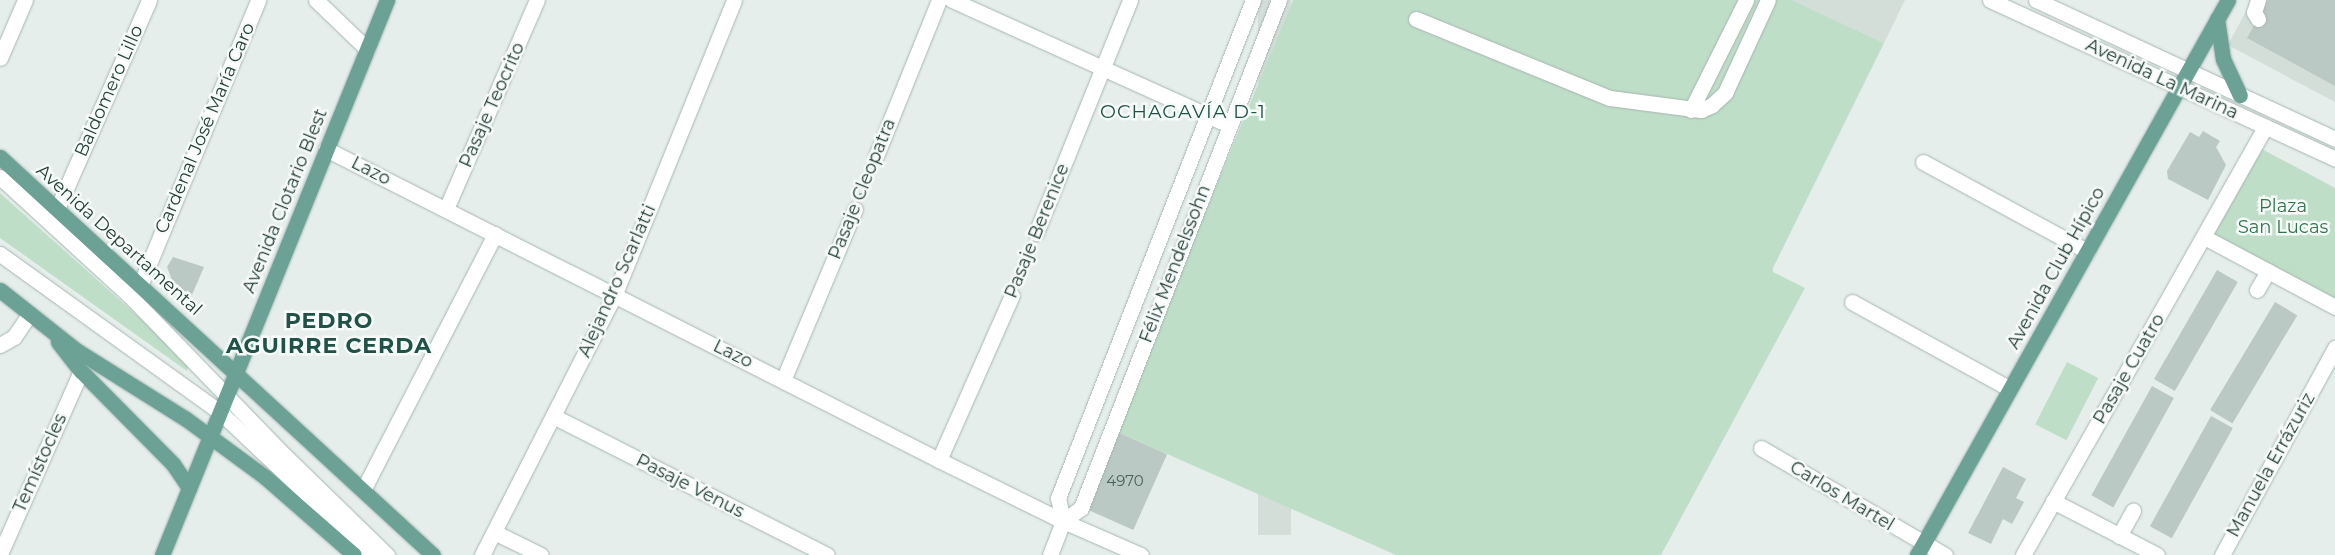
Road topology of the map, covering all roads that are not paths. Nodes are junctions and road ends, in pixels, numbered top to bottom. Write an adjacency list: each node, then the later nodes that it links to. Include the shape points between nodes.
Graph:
1 (24, 0): 24 (street)
2 (148, 0): 40 (street, Baldomero Lillo)
3 (258, 0): 49 (street, Cardenal José María Caro)
4 (316, 0): 23 (street)
5 (387, 0): 23 (main road, Avenida Clotario Blest)
6 (537, 0): 41 (street, Pasaje Teocrito)
7 (734, 0): 53 (street, Alejandro Scarlatti)
8 (939, 0): 35 (street, Pasaje Cleopatra)
9 (952, 0): 25 (street)
10 (1130, 0): 25 (street, Pasaje Berenice)
11 (1253, 0): 30 (street, Félix Mendelssohn)
12 (1279, 0): 31 (street, Félix Mendelssohn)
13 (1746, 0): 29 (street)
14 (1768, 0): 29 (street, via 1725,92 1712,105)
15 (1990, 0): 19 (street, Avenida La Marina)
16 (2035, 0): 19 (street); 26 (street, Avenida La Marina)
17 (2228, 0): 21 (main road, Avenida Club Hípico)
18 (2258, 0): 22 (street, via 2254,12)
19 (2025, 16): 27 (street, Avenida La Marina)
20 (1416, 19): 29 (street, via 1610,98)
21 (2217, 19): 26 (main road, Avenida Club Hípico); 28 (main road, via 2223,59)
22 (2258, 19)
23 (367, 49): 34 (main road, Avenida Clotario Blest)
24 (0, 58)
25 (1102, 68): 30 (street); 43 (street, Pasaje Berenice)
26 (2188, 71): 27 (main road, Avenida Club Hípico); 28 (street, Avenida La Marina)
27 (2179, 87): 32 (street, Avenida La Marina); 46 (main road, Avenida Club Hípico)
28 (2240, 95): 33 (street, Avenida La Marina)
29 (1691, 110)
30 (1206, 116): 31 (street); 74 (street, Félix Mendelssohn, via 1058,498)
31 (1229, 125): 74 (street, Félix Mendelssohn, via 1080,508)
32 (2265, 127): 37 (street, Avenida La Marina); 45 (street, Pasaje Cuatro)
33 (2335, 139)
34 (326, 149): 41 (street, Lazo); 61 (main road, Avenida Clotario Blest)
35 (876, 156)
36 (0, 157): 40 (main road, Avenida Departamental)
37 (2335, 159)
38 (1923, 162): 46 (street)
39 (0, 177): 64 (street, via 129,295)
40 (57, 209): 49 (main road, Avenida Departamental)
41 (446, 209): 44 (street, Lazo)
42 (855, 209): 62 (street, Pasaje Cleopatra)
43 (1036, 233)
44 (495, 234): 53 (street, Lazo); 71 (street)
45 (2204, 237): 48 (street); 72 (street, Pasaje Cuatro)
46 (2087, 251): 63 (main road, Avenida Club Hípico)
47 (0, 254): 65 (street)
48 (2268, 271): 51 (street); 55 (street)
49 (140, 283): 61 (main road, Avenida Departamental)
50 (0, 290): 56 (main road)
51 (2257, 290)
52 (1012, 295): 69 (street, Pasaje Berenice)
53 (614, 296): 62 (street, Lazo); 66 (street, Alejandro Scarlatti)
54 (1852, 302): 63 (street)
55 (2335, 307)
56 (29, 315): 57 (main road); 58 (street, via 14,337)
57 (52, 332): 60 (main road); 67 (main road)
58 (0, 345)
59 (2335, 348): 92 (street, Manuela Errázuriz)
60 (80, 371): 70 (main road, via 173,464); 78 (street, Temístocles)
61 (236, 372): 64 (main road, Avenida Clotario Blest); 71 (main road, Avenida Departamental)
62 (784, 378): 69 (street, Lazo)
63 (2010, 389): 77 (main road, Avenida Club Hípico)
64 (226, 395): 65 (main road, Avenida Clotario Blest); 82 (street)
65 (220, 412): 67 (main road, Avenida Clotario Blest); 81 (street)
66 (553, 416): 75 (street, Alejandro Scarlatti); 86 (street, Pasaje Venus)
67 (209, 436): 70 (main road, Avenida Clotario Blest); 80 (main road, via 299,504)
68 (1761, 448): 77 (street, Carlos Martel)
69 (939, 460): 74 (street, Lazo)
70 (189, 488): 79 (main road, Avenida Clotario Blest)
71 (363, 490): 83 (main road, Avenida Departamental)
72 (2053, 501): 76 (street); 90 (street, Pasaje Cuatro)
73 (2133, 512): 76 (street)
74 (1063, 521): 87 (street, Félix Mendelssohn); 88 (street, Lazo)
75 (494, 532): 84 (street, Alejandro Scarlatti); 85 (street)
76 (2125, 544): 91 (street)
77 (1920, 550): 89 (street, Carlos Martel)
78 (0, 554)
79 (162, 555)
80 (354, 555)
81 (371, 555)
82 (387, 555)
83 (433, 555)
84 (482, 555)
85 (541, 555)
86 (827, 555)
87 (1050, 555)
88 (1141, 555)
89 (1945, 555)
90 (2023, 555)
91 (2157, 555)
92 (2222, 555)

